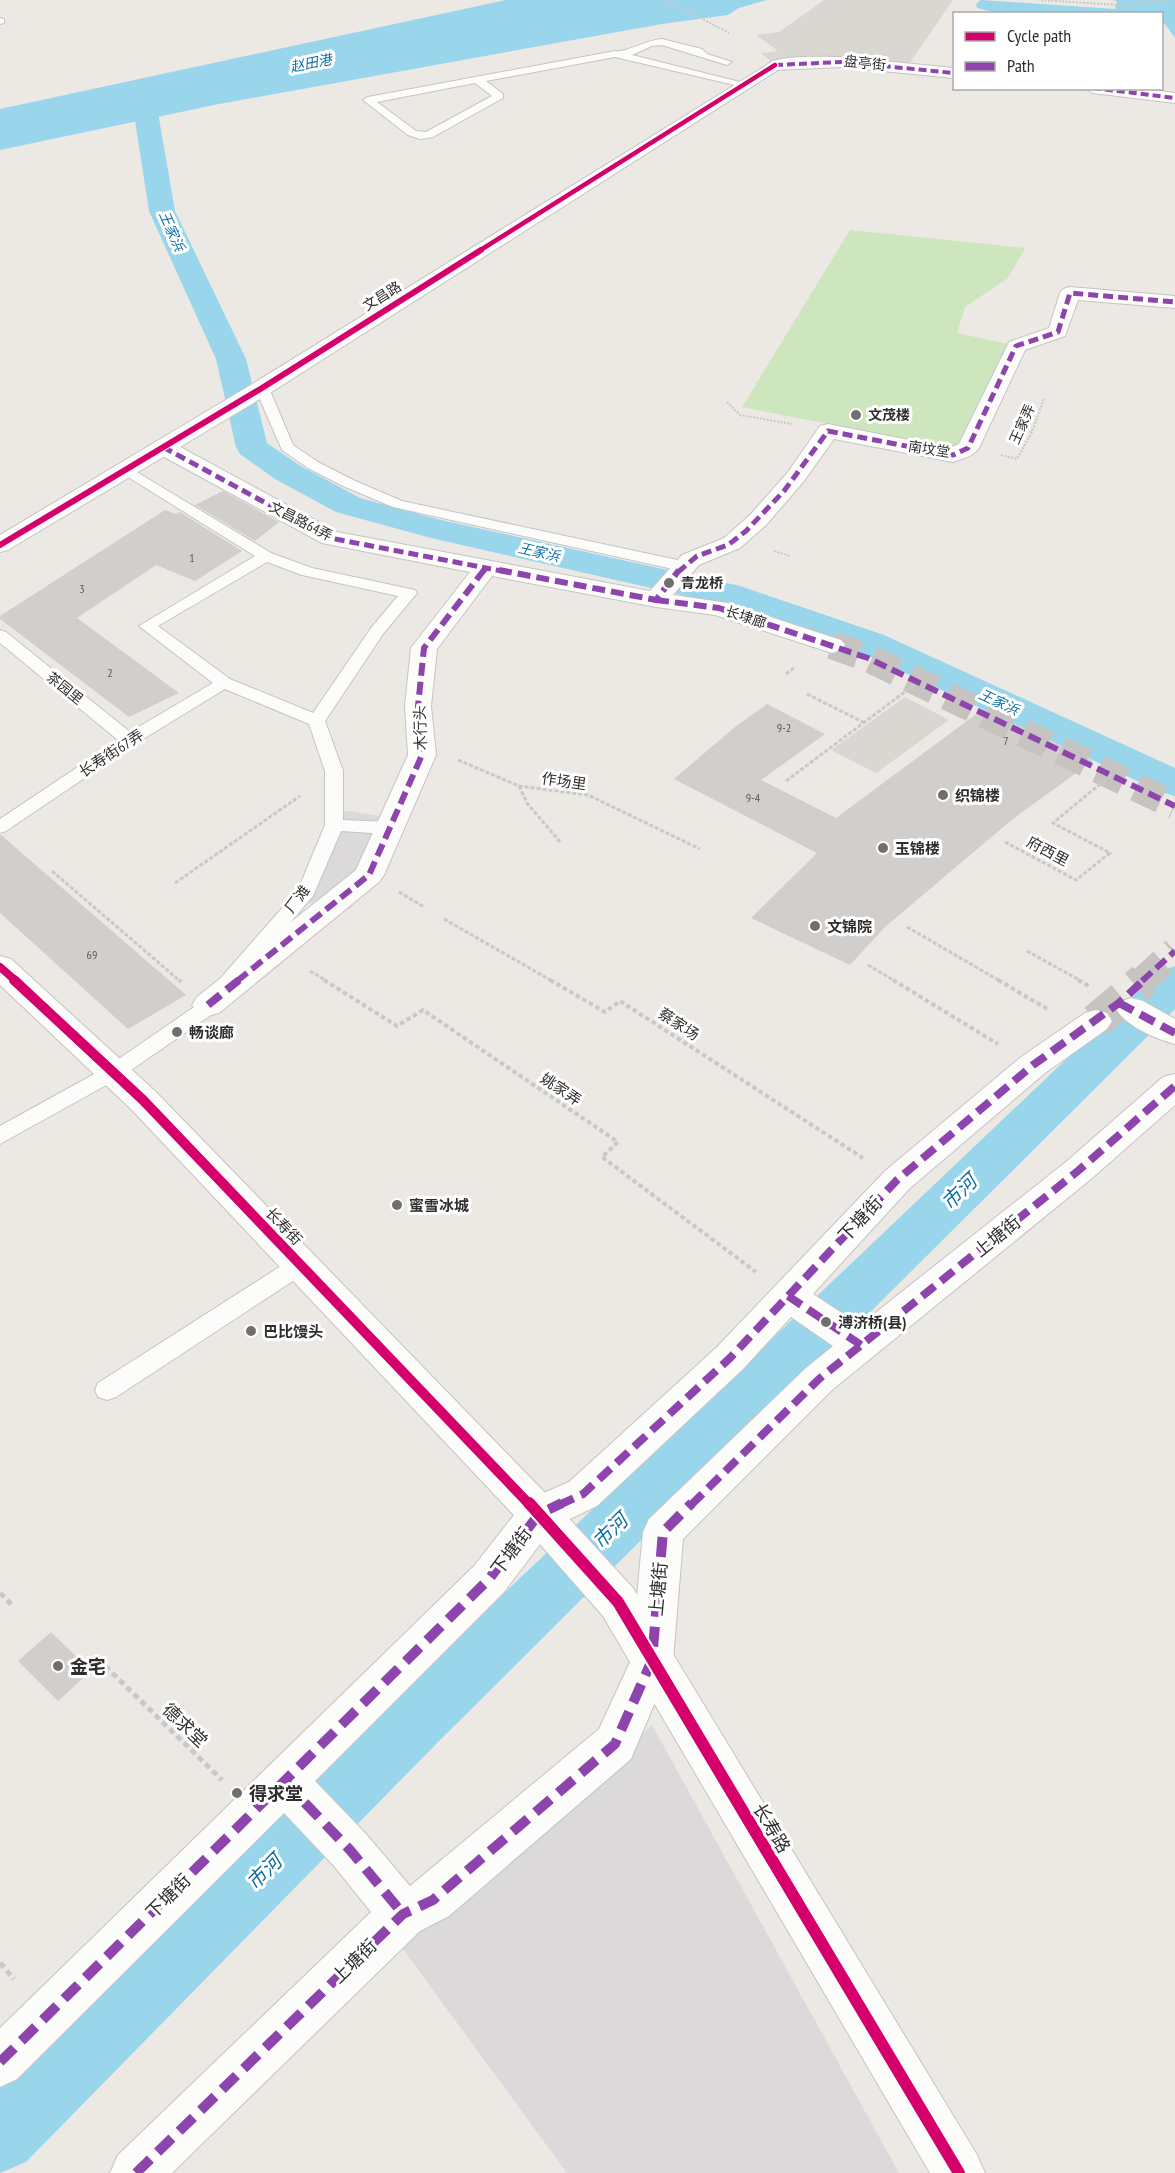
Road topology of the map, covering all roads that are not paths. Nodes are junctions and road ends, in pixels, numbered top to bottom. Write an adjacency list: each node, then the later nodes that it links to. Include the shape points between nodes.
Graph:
1 (622, 56): 2 (lane, via 650,43 662,42); 5 (lane, via 615,54); 6 (lane)
2 (727, 62)
3 (775, 64): 4 (street, 盘亭街, via 844,60); 6 (street, 文昌路)
4 (953, 73)
5 (478, 80): 5 (lane, via 456,84 368,100 412,133 429,135 499,96)
6 (743, 84): 10 (street, 文昌路)
7 (1109, 90): 8 (street)
8 (1175, 98)
9 (1175, 302): 16 (street, 南坟堂, via 1070,293 1058,332 1016,346 968,448 953,455 828,431 802,471 733,542 698,555)
10 (262, 388): 11 (street, 文昌路); 16 (lane, via 287,447 348,483 398,504)
11 (163, 447): 12 (street, 文昌路); 15 (street, 文昌路64弄, via 330,538)
12 (125, 469): 13 (street, 文昌路); 14 (lane)
13 (0, 545)
14 (266, 556): 20 (lane, via 147,626); 21 (lane, via 308,572 409,593 377,631)
15 (486, 568): 17 (street); 25 (street, 木行头, via 424,648 418,706 422,755)
16 (681, 569): 17 (street)
17 (659, 596): 19 (street, 长埭廊, via 719,608)
18 (0, 635): 22 (lane, 茶园里)
19 (832, 645)
20 (224, 683): 21 (lane); 22 (lane, 长寿街67弄)
21 (316, 721): 23 (lane, 厂滩, via 334,771)
22 (129, 740): 24 (lane, 长寿街67弄)
23 (334, 825): 25 (lane); 27 (lane, 厂滩, via 306,892)
24 (0, 827)
25 (388, 828): 27 (street, 木行头, via 369,875)
26 (0, 967): 29 (street, 长寿街)
27 (208, 1005): 29 (lane, 厂滩)
28 (1175, 1033): 33 (street, 下塘街, via 1102,1013 1033,1065 897,1180)
29 (114, 1072): 31 (lane, 厂滩); 32 (street, 长寿街)
30 (1175, 1086): 34 (street, 上塘街, via 1079,1170)
31 (0, 1136)
32 (300, 1265): 35 (lane); 36 (street, 长寿街)
33 (799, 1303): 34 (street); 36 (street, 下塘街, via 730,1358 583,1494)
34 (854, 1341): 37 (street, 上塘街, via 663,1532)
35 (107, 1390)
36 (539, 1514): 37 (street, 长寿路, via 618,1602); 38 (street, 下塘街, via 489,1580)
37 (652, 1659): 39 (street, 上塘街, via 615,1744 433,1900); 42 (street, 长寿路)
38 (280, 1798): 39 (street, via 350,1850); 40 (street, 下塘街)
39 (403, 1914): 41 (street, 上塘街)
40 (0, 2062)
41 (136, 2173)
42 (959, 2173)

